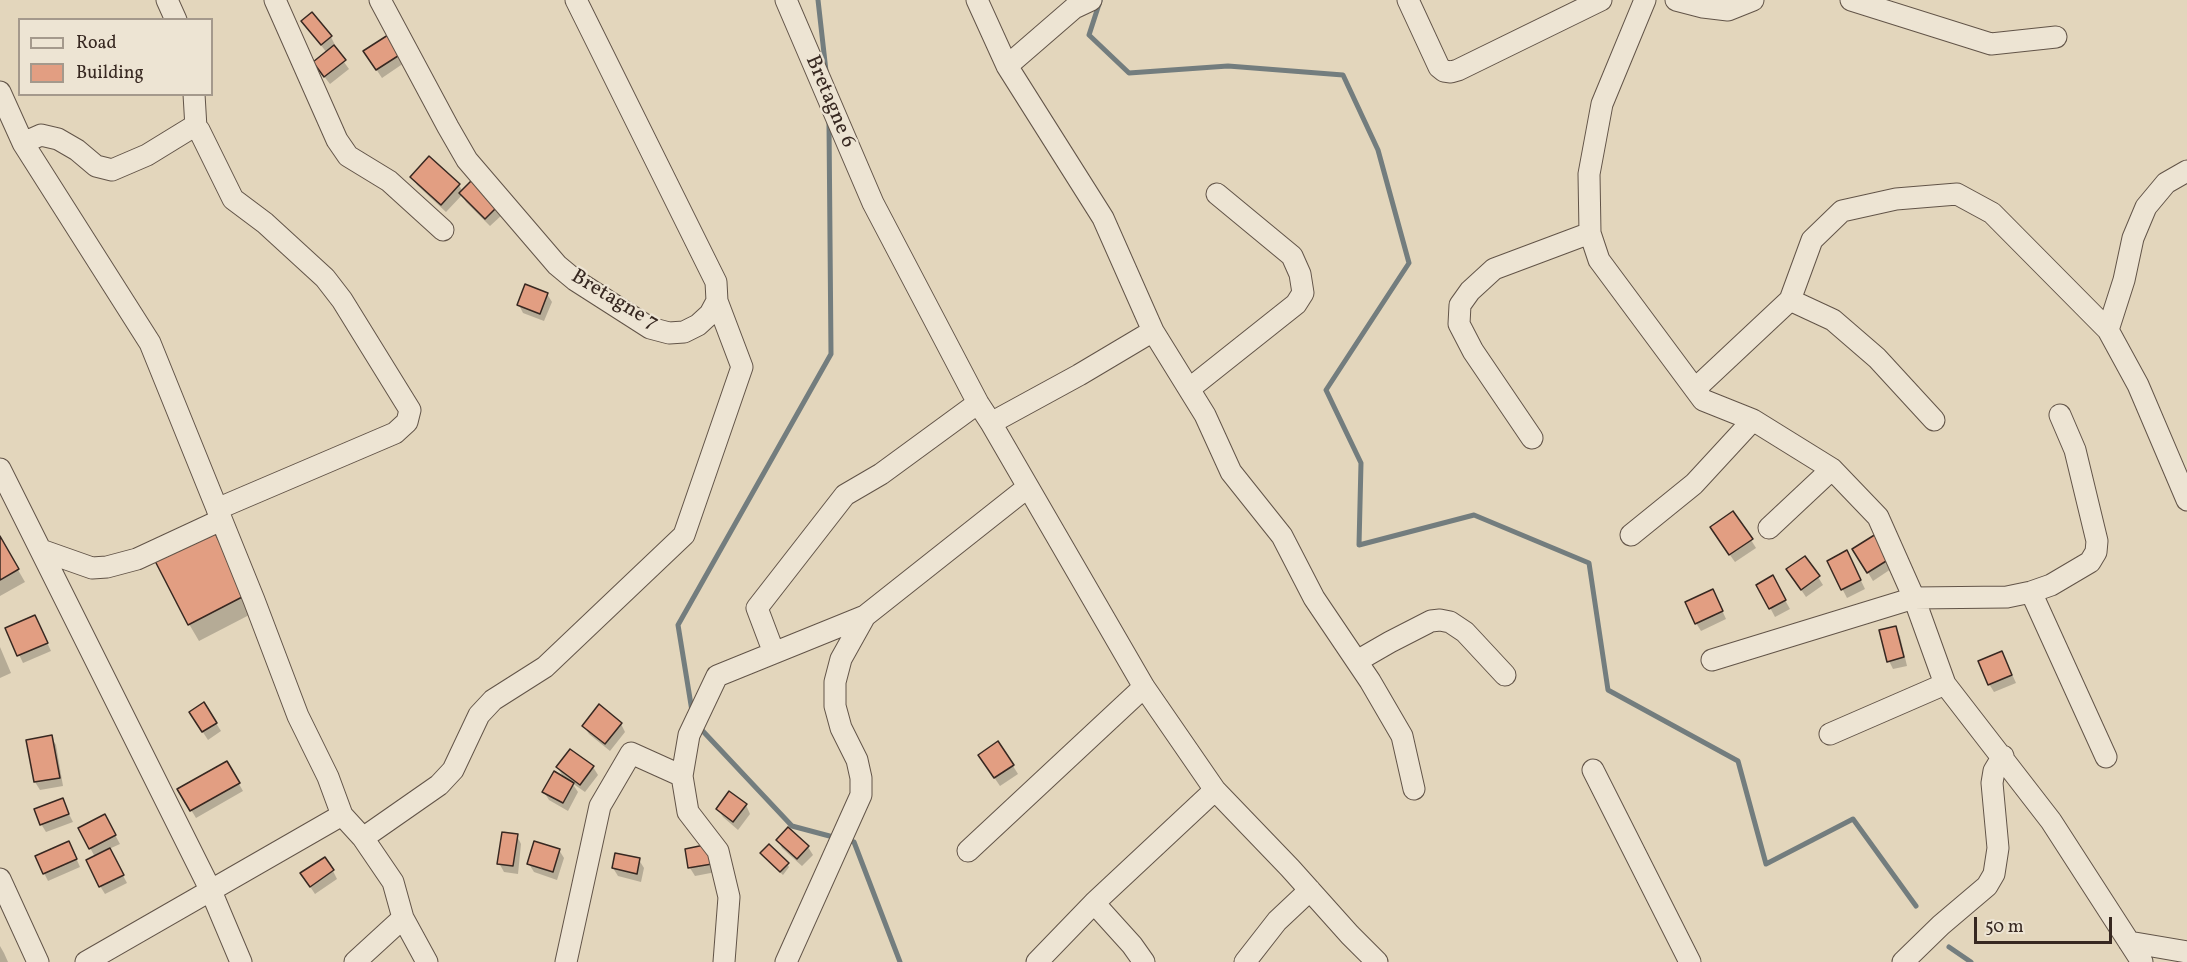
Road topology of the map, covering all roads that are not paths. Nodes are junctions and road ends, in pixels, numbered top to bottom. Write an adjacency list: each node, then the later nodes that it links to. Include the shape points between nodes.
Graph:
1 (167, 0): 14 (street)
2 (275, 0): 23 (street, via 337,140 348,156 389,181)
3 (380, 0): 26 (street, Bretagne 7, via 468,160 557,265 650,328 669,333 684,332 698,325)
4 (576, 0): 26 (street, via 716,282)
5 (786, 0): 31 (street, Bretagne 6, via 873,203)
6 (977, 0): 16 (street)
7 (1408, 0): 8 (street, via 1439,67 1450,72)
8 (1601, 0)
9 (1645, 0): 24 (street, via 1602,104 1589,174)
10 (1676, 0): 11 (street, via 1728,10)
11 (1753, 0)
12 (1851, 0): 15 (street, via 1991,44)
13 (1079, 3): 16 (street)
14 (175, 18)
15 (2056, 37)
16 (1007, 66): 28 (street, via 1102,218)
17 (0, 92): 20 (street)
18 (194, 96): 19 (street)
19 (196, 128): 20 (street, via 112,170 96,166 58,139 41,135); 41 (street, via 233,199 325,278 410,410 407,422 395,433)
20 (23, 143): 41 (street, via 150,343)
21 (2187, 171): 27 (street, via 2166,183 2146,207 2133,238)
22 (1217, 194): 29 (street, via 1292,256 1303,293 1296,304)
23 (443, 230)
24 (1590, 233): 30 (street, via 1599,260); 36 (street, via 1494,269 1460,305 1460,324 1473,351)
25 (1790, 300): 27 (street, via 1812,240 1842,211 1896,199 1957,194 1992,213); 30 (street); 34 (street, via 1833,320 1877,358)
26 (717, 301): 62 (street, via 742,367 684,535 545,667 493,700 480,715 453,770 439,785)
27 (2108, 330): 40 (street, via 2142,396)
28 (1153, 331): 29 (street); 35 (street)
29 (1189, 389): 50 (street, via 1231,472 1281,536 1314,598)
30 (1695, 389): 33 (street, via 1703,400)
31 (978, 403): 35 (street, Bretagne 6); 48 (street, via 881,474 845,495 757,608)
32 (2061, 415): 45 (street, via 2075,450 2097,541 2096,552 2090,562)
33 (1753, 420): 38 (street); 43 (street, via 1694,484)
34 (1934, 420)
35 (991, 423): 39 (street, Bretagne 6)
36 (1532, 438)
37 (0, 469): 44 (street)
38 (1832, 469): 42 (street); 46 (street, via 1878,517)
39 (1028, 487): 47 (street); 53 (street, Bretagne 6)
40 (2187, 500)
41 (219, 514): 44 (street, via 137,559 106,567 92,568); 61 (street, via 298,716)
42 (1769, 528)
43 (1631, 535)
44 (41, 550): 66 (street)
45 (2031, 592): 46 (street, via 2007,597); 56 (street)
46 (1914, 598): 49 (street); 52 (street)
47 (865, 616): 48 (street); 78 (street, via 841,658 835,682 835,706 857,760 861,795)
48 (774, 653): 58 (street, via 717,676 689,735)
49 (1712, 660)
50 (1357, 661): 51 (street, via 1431,621 1440,620 1465,632); 59 (street, via 1402,736)
51 (1505, 675)
52 (1945, 684): 54 (street); 55 (street)
53 (1143, 687): 60 (street, Bretagne 6); 63 (street)
54 (1830, 734)
55 (2002, 756): 69 (street, via 2051,821); 84 (street, via 1992,783 1998,848 1994,874 1987,886)
56 (2106, 757)
57 (1593, 770): 83 (street)
58 (682, 776): 76 (street, via 631,753 600,806); 77 (street, via 688,812 718,851 729,897)
59 (1414, 789)
60 (1215, 790): 65 (street, Bretagne 6); 67 (street)
61 (342, 815): 62 (street); 66 (street)
62 (363, 838): 68 (street, via 393,882)
63 (968, 851)
64 (0, 879): 71 (street)
65 (1310, 890): 81 (street, via 1277,921); 82 (street, Bretagne 6)
66 (211, 891): 72 (street); 73 (street)
67 (1094, 903): 79 (street); 80 (street)
68 (403, 918): 74 (street); 75 (street)
69 (2129, 942): 70 (street); 85 (street)
70 (2187, 952)
71 (38, 962)
72 (86, 962)
73 (241, 962)
74 (355, 962)
75 (428, 962)
76 (566, 962)
77 (724, 962)
78 (786, 962)
79 (1037, 962)
80 (1144, 962)
81 (1245, 962)
82 (1377, 962)
83 (1690, 962)
84 (1903, 962)
85 (2142, 962)

